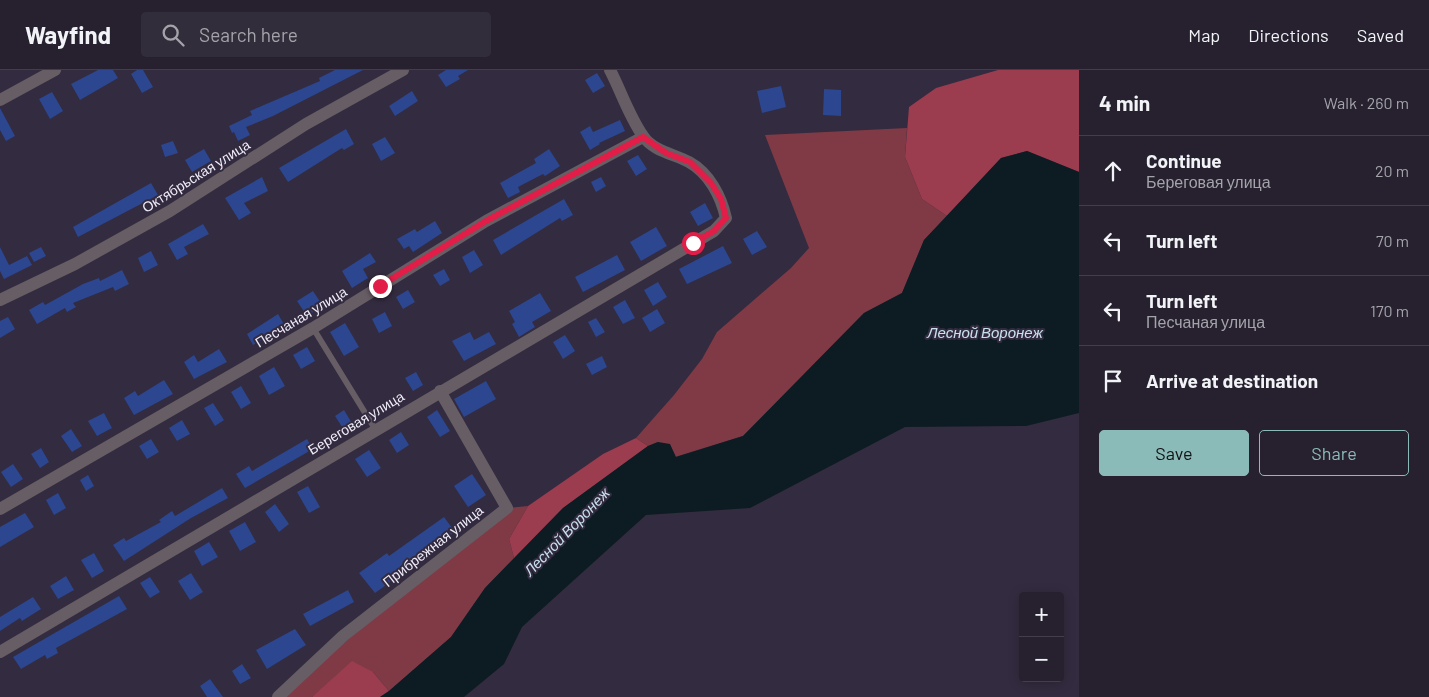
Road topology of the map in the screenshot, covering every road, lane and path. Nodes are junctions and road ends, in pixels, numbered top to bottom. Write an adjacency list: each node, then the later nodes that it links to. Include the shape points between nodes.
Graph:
1 (54, 70): 4 (street)
2 (403, 70): 6 (street, Октябрьская улица, via 306,124 170,211)
3 (610, 70): 5 (street)
4 (0, 100)
5 (643, 137): 7 (street, Песчаная улица, via 486,221); 8 (street, Береговая улица, via 666,153 690,162 711,183 721,199 726,218 714,231)
6 (0, 300)
7 (313, 328): 9 (lane); 10 (street, Песчаная улица)
8 (440, 391): 9 (street, Береговая улица); 12 (street, Прибрежная улица, via 506,508 343,636)
9 (375, 429): 11 (street, Береговая улица)
10 (0, 509)
11 (0, 652)
12 (278, 697)

